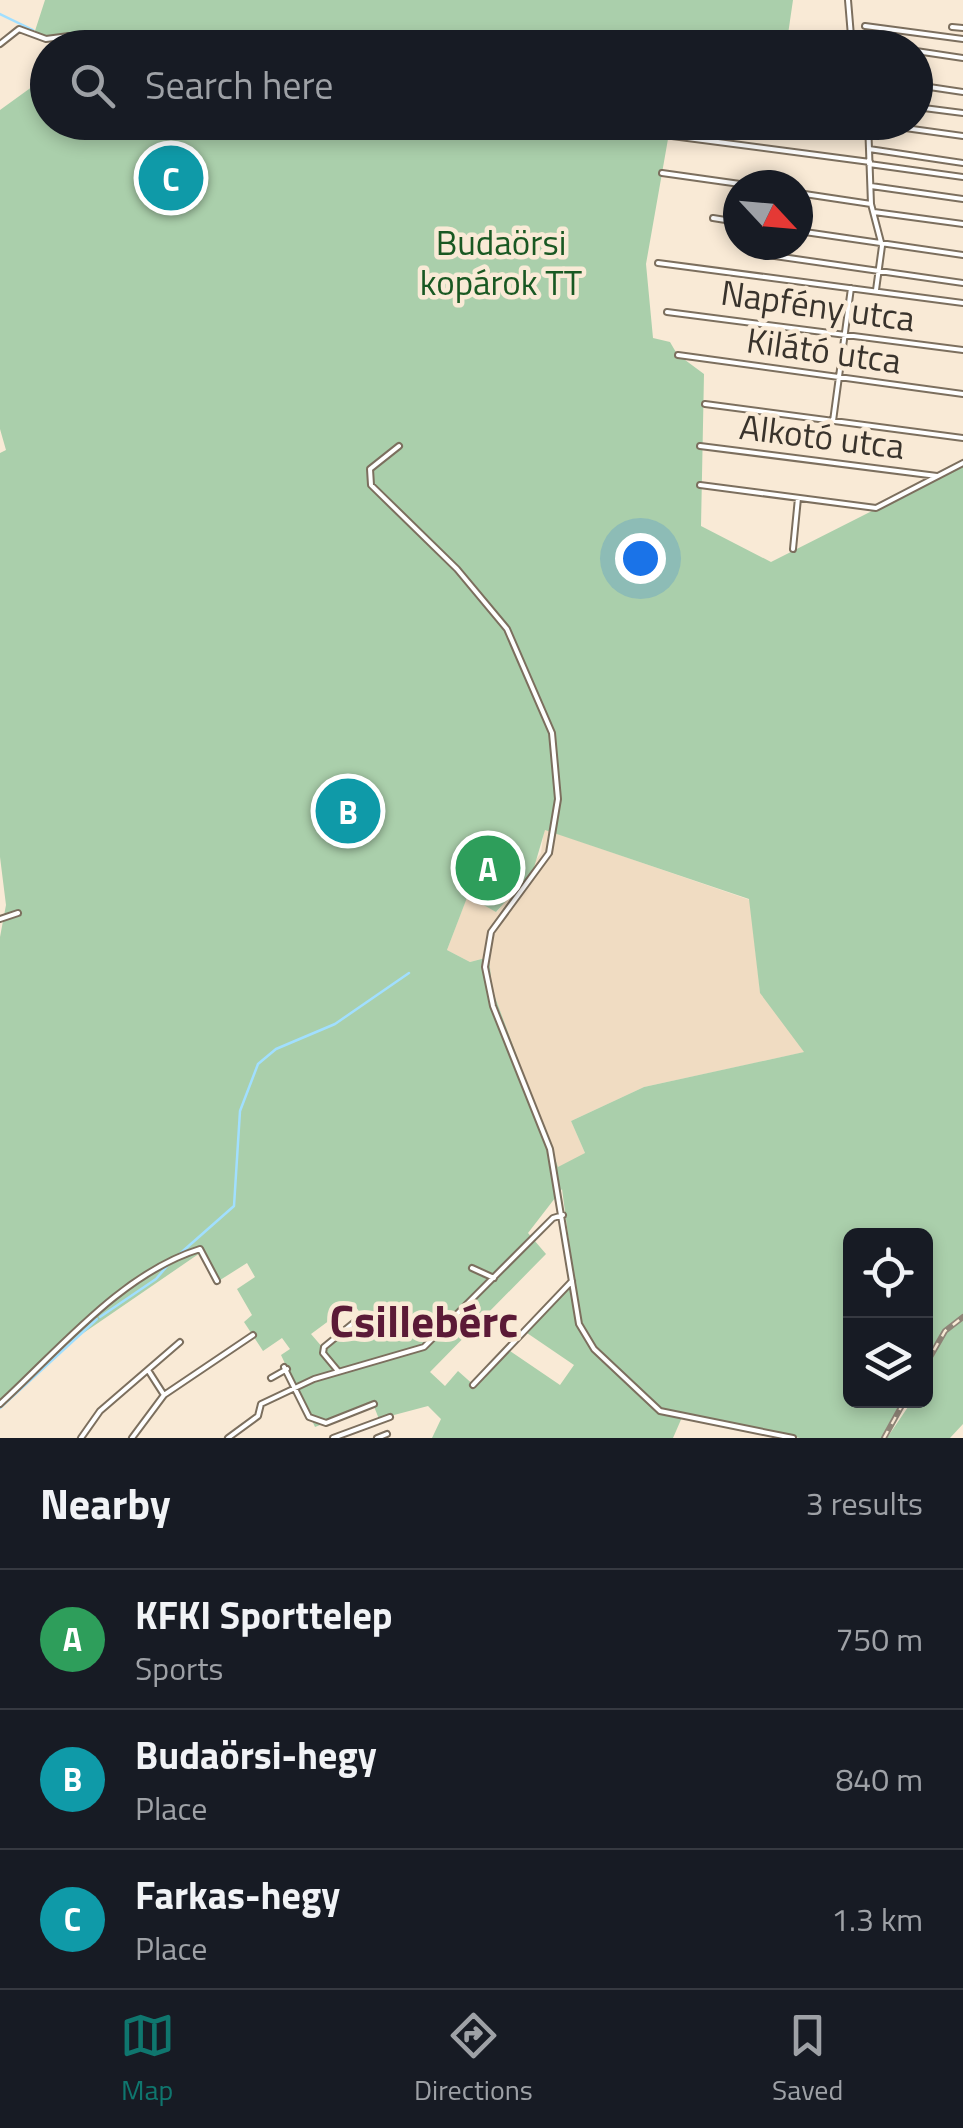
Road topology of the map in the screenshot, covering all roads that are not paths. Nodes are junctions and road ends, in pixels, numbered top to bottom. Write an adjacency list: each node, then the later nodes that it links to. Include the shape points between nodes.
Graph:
1 (848, 0): 5 (street)
2 (865, 26): 6 (street)
3 (952, 27): 4 (street)
4 (963, 28)
5 (850, 30)
6 (895, 30)
7 (30, 34): 10 (street, via 19,29)
8 (933, 35): 9 (street)
9 (963, 39)
10 (0, 44)
11 (933, 54): 12 (street)
12 (963, 58)
13 (933, 88): 14 (street)
14 (963, 92)
15 (933, 109): 16 (street)
16 (963, 113)
17 (933, 132): 18 (street)
18 (963, 136)
19 (701, 140): 22 (street)
20 (869, 140): 21 (street)
21 (869, 149): 22 (street); 23 (street)
22 (869, 163): 25 (street); 27 (street)
23 (963, 163)
24 (662, 173): 26 (street)
25 (963, 176)
26 (723, 182)
27 (871, 186): 29 (street); 30 (street)
28 (813, 194): 30 (street)
29 (963, 199)
30 (871, 204): 31 (street)
31 (872, 212): 34 (street); 36 (street)
32 (712, 218): 33 (street)
33 (723, 220)
34 (963, 224)
35 (813, 233): 36 (street)
36 (881, 243): 37 (street); 40 (street)
37 (963, 255)
38 (800, 260): 40 (street)
39 (658, 263): 42 (street)
40 (878, 272): 41 (street); 43 (street)
41 (963, 283)
42 (851, 288): 43 (street); 46 (street)
43 (876, 290): 44 (street)
44 (963, 303)
45 (667, 312): 46 (street, Napfény utca)
46 (844, 334): 47 (street, Napfény utca); 49 (street)
47 (963, 350)
48 (678, 356): 49 (street, Kilátó utca)
49 (839, 377): 50 (street, Kilátó utca); 52 (street)
50 (963, 394)
51 (705, 404): 52 (street)
52 (833, 420): 53 (street)
53 (963, 438)
54 (399, 446): 63 (street, via 370,468 371,484 457,569 513,638 552,734 558,814 549,854 491,932 485,967 493,1006 550,1149)
55 (700, 446): 57 (street, Alkotó utca)
56 (963, 463): 57 (street)
57 (937, 476): 59 (street, via 876,508)
58 (700, 485): 59 (street)
59 (798, 498): 60 (street)
60 (793, 549)
61 (18, 912): 62 (street)
62 (0, 919)
63 (563, 1215): 66 (street); 67 (street)
64 (472, 1268): 66 (street)
65 (217, 1280): 77 (street, via 196,1250 145,1277)
66 (490, 1280): 72 (street, via 424,1347)
67 (572, 1281): 74 (street); 86 (street, via 586,1338 646,1402 674,1416)
68 (357, 1320): 72 (street, via 324,1347)
69 (253, 1334): 76 (street)
70 (180, 1342): 71 (street)
71 (148, 1370): 76 (street); 81 (street, via 100,1411)
72 (338, 1372): 75 (street)
73 (271, 1378): 75 (street, via 286,1368)
74 (474, 1384)
75 (295, 1387): 78 (street, via 309,1417 326,1423); 83 (street, via 260,1404 258,1416)
76 (164, 1394): 82 (street)
77 (0, 1404)
78 (374, 1404)
79 (390, 1417): 84 (street)
80 (387, 1434): 85 (street)
81 (81, 1438)
82 (132, 1438)
83 (228, 1438)
84 (334, 1438)
85 (377, 1438)
86 (793, 1438)

